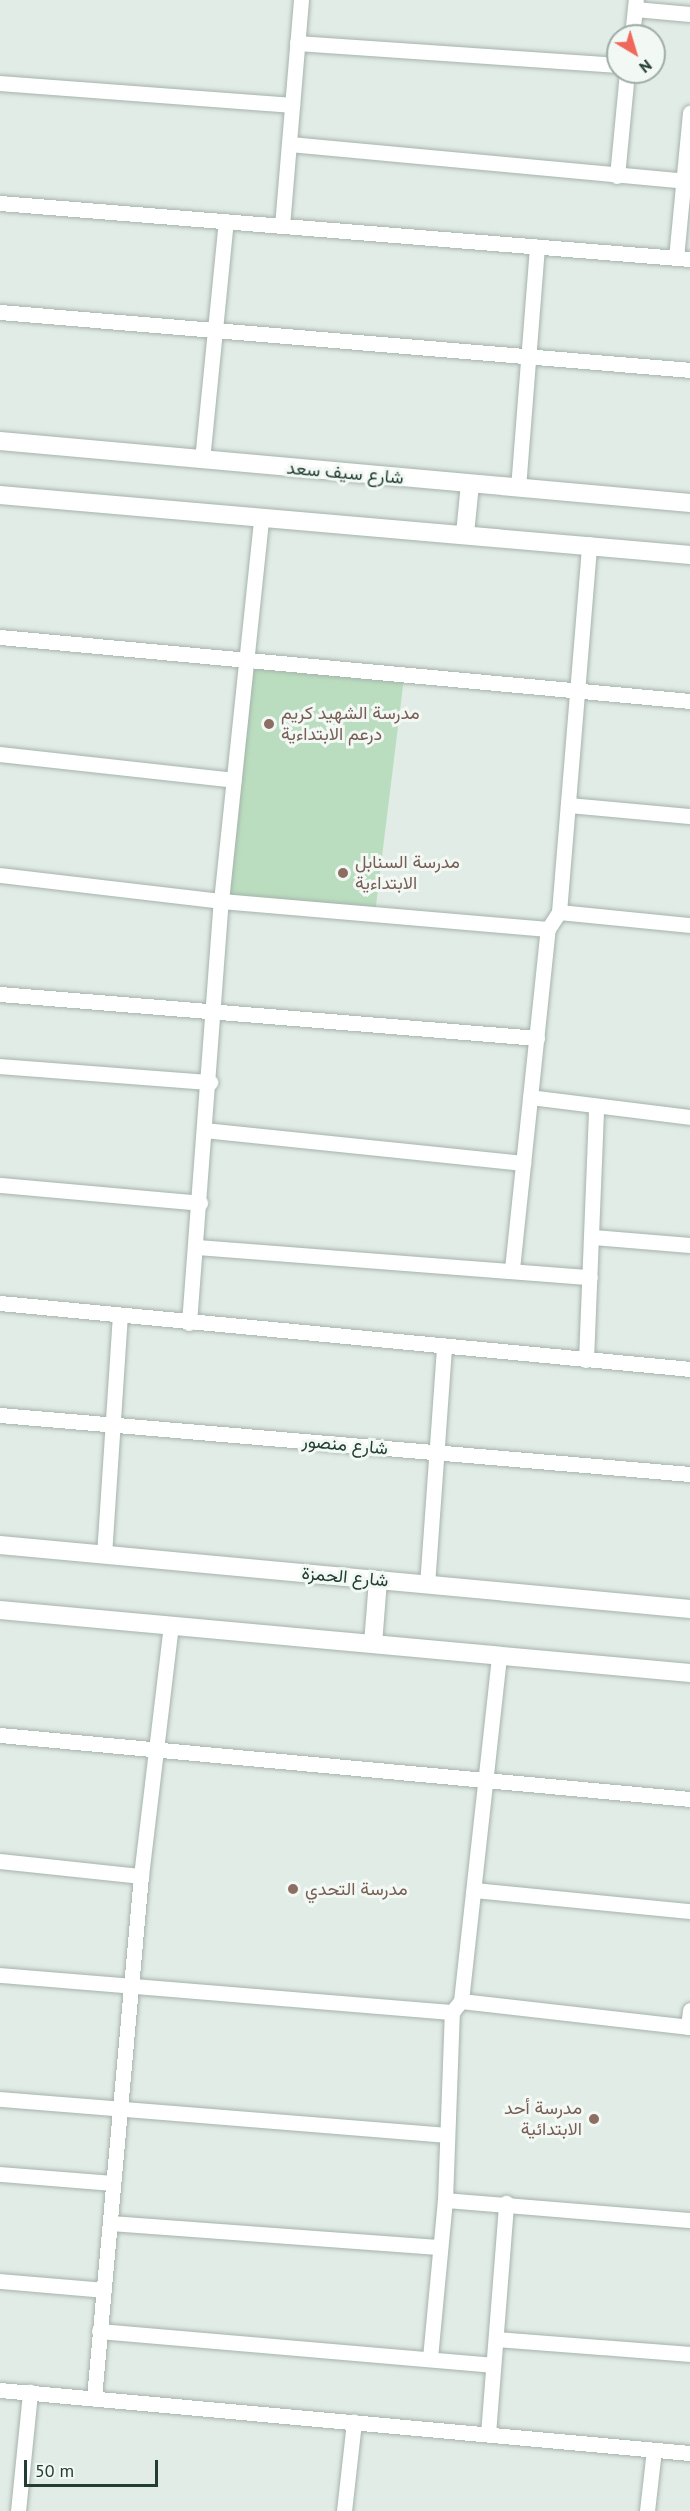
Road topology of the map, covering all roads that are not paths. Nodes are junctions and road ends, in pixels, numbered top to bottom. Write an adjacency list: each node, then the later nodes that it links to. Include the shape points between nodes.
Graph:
1 (301, 0): 5 (street)
2 (635, 5): 3 (street); 4 (street)
3 (690, 14)
4 (633, 24)
5 (297, 43): 6 (street); 9 (street)
6 (606, 64)
7 (0, 83): 9 (street)
8 (626, 84): 13 (street)
9 (292, 105): 12 (street)
10 (690, 113): 11 (street)
11 (688, 137): 14 (street)
12 (289, 144): 13 (street); 17 (street)
13 (616, 176): 14 (street)
14 (685, 181): 19 (street)
15 (0, 203): 16 (street)
16 (226, 221): 17 (street); 21 (street)
17 (282, 226): 18 (street)
18 (537, 247): 19 (street); 22 (street)
19 (683, 259)
20 (0, 312): 21 (street)
21 (215, 330): 22 (street); 25 (street)
22 (528, 357): 23 (street); 27 (street)
23 (690, 370)
24 (0, 441): 25 (street, شارع سيف سعد)
25 (202, 460): 26 (street, شارع سيف سعد)
26 (470, 484): 27 (street, شارع سيف سعد); 31 (street)
27 (518, 488): 29 (street, شارع سيف سعد)
28 (0, 495): 30 (street)
29 (690, 503)
30 (261, 518): 31 (street); 35 (street)
31 (465, 534): 32 (street)
32 (589, 544): 33 (street); 36 (street)
33 (690, 555)
34 (0, 637): 35 (street)
35 (248, 660): 36 (street); 39 (street)
36 (577, 690): 37 (street); 40 (street)
37 (690, 701)
38 (0, 754): 39 (street)
39 (234, 780): 43 (street)
40 (567, 805): 41 (street); 44 (street)
41 (690, 816)
42 (0, 874): 43 (street)
43 (221, 901): 46 (street); 48 (street)
44 (559, 912): 45 (street); 46 (street)
45 (690, 925)
46 (548, 929): 49 (street)
47 (0, 994): 48 (street)
48 (215, 1010): 49 (street); 51 (street)
49 (537, 1038): 52 (street)
50 (0, 1066): 51 (street)
51 (210, 1082): 55 (street)
52 (530, 1097): 53 (street); 56 (street)
53 (596, 1108): 54 (street); 59 (street)
54 (690, 1117)
55 (204, 1130): 56 (street); 58 (street)
56 (524, 1163): 62 (street)
57 (0, 1185): 58 (street)
58 (200, 1203): 61 (street)
59 (593, 1237): 60 (street); 63 (street)
60 (690, 1245)
61 (197, 1247): 62 (street); 66 (street)
62 (512, 1269): 63 (street)
63 (590, 1277): 68 (street)
64 (0, 1303): 65 (street)
65 (120, 1317): 66 (street); 71 (street)
66 (189, 1323): 67 (street)
67 (444, 1347): 68 (street); 72 (street)
68 (586, 1360): 69 (street)
69 (690, 1369)
70 (0, 1415): 71 (street, شارع منصور)
71 (112, 1425): 72 (street, شارع منصور); 75 (street)
72 (438, 1453): 73 (street, شارع منصور); 77 (street)
73 (690, 1474)
74 (0, 1545): 75 (street, شارع الحمزة)
75 (104, 1555): 76 (street, شارع الحمزة)
76 (378, 1580): 77 (street, شارع الحمزة); 81 (street)
77 (427, 1585): 78 (street, شارع الحمزة)
78 (690, 1609)
79 (0, 1610): 80 (street)
80 (171, 1626): 81 (street); 85 (street)
81 (373, 1644): 82 (street)
82 (499, 1656): 83 (street); 86 (street)
83 (690, 1673)
84 (0, 1735): 85 (street)
85 (157, 1749): 86 (street); 89 (street)
86 (484, 1780): 87 (street); 90 (street)
87 (690, 1799)
88 (0, 1861): 89 (street)
89 (141, 1876): 93 (street)
90 (474, 1890): 91 (street); 94 (street)
91 (690, 1911)
92 (0, 1975): 93 (street)
93 (135, 1985): 94 (street); 98 (street)
94 (456, 2006): 96 (street); 99 (street)
95 (690, 2010): 96 (street)
96 (689, 2027)
97 (0, 2099): 98 (street)
98 (118, 2108): 99 (street); 101 (street)
99 (447, 2135): 102 (street)
100 (0, 2174): 101 (street)
101 (112, 2183): 105 (street)
102 (445, 2200): 103 (street); 106 (street)
103 (506, 2203): 104 (street); 110 (street)
104 (690, 2220)
105 (111, 2223): 106 (street); 108 (street)
106 (437, 2247): 112 (street)
107 (0, 2281): 108 (street)
108 (104, 2290): 109 (street)
109 (99, 2331): 112 (street); 116 (street)
110 (496, 2339): 111 (street); 113 (street)
111 (690, 2354)
112 (430, 2358): 113 (street)
113 (492, 2365): 118 (street)
114 (0, 2390): 115 (street)
115 (30, 2392): 116 (street); 121 (street)
116 (94, 2398): 117 (street)
117 (354, 2422): 118 (street); 122 (street)
118 (488, 2434): 119 (street)
119 (654, 2450): 120 (street); 123 (street)
120 (690, 2453)
121 (18, 2511)
122 (344, 2511)
123 (648, 2511)

